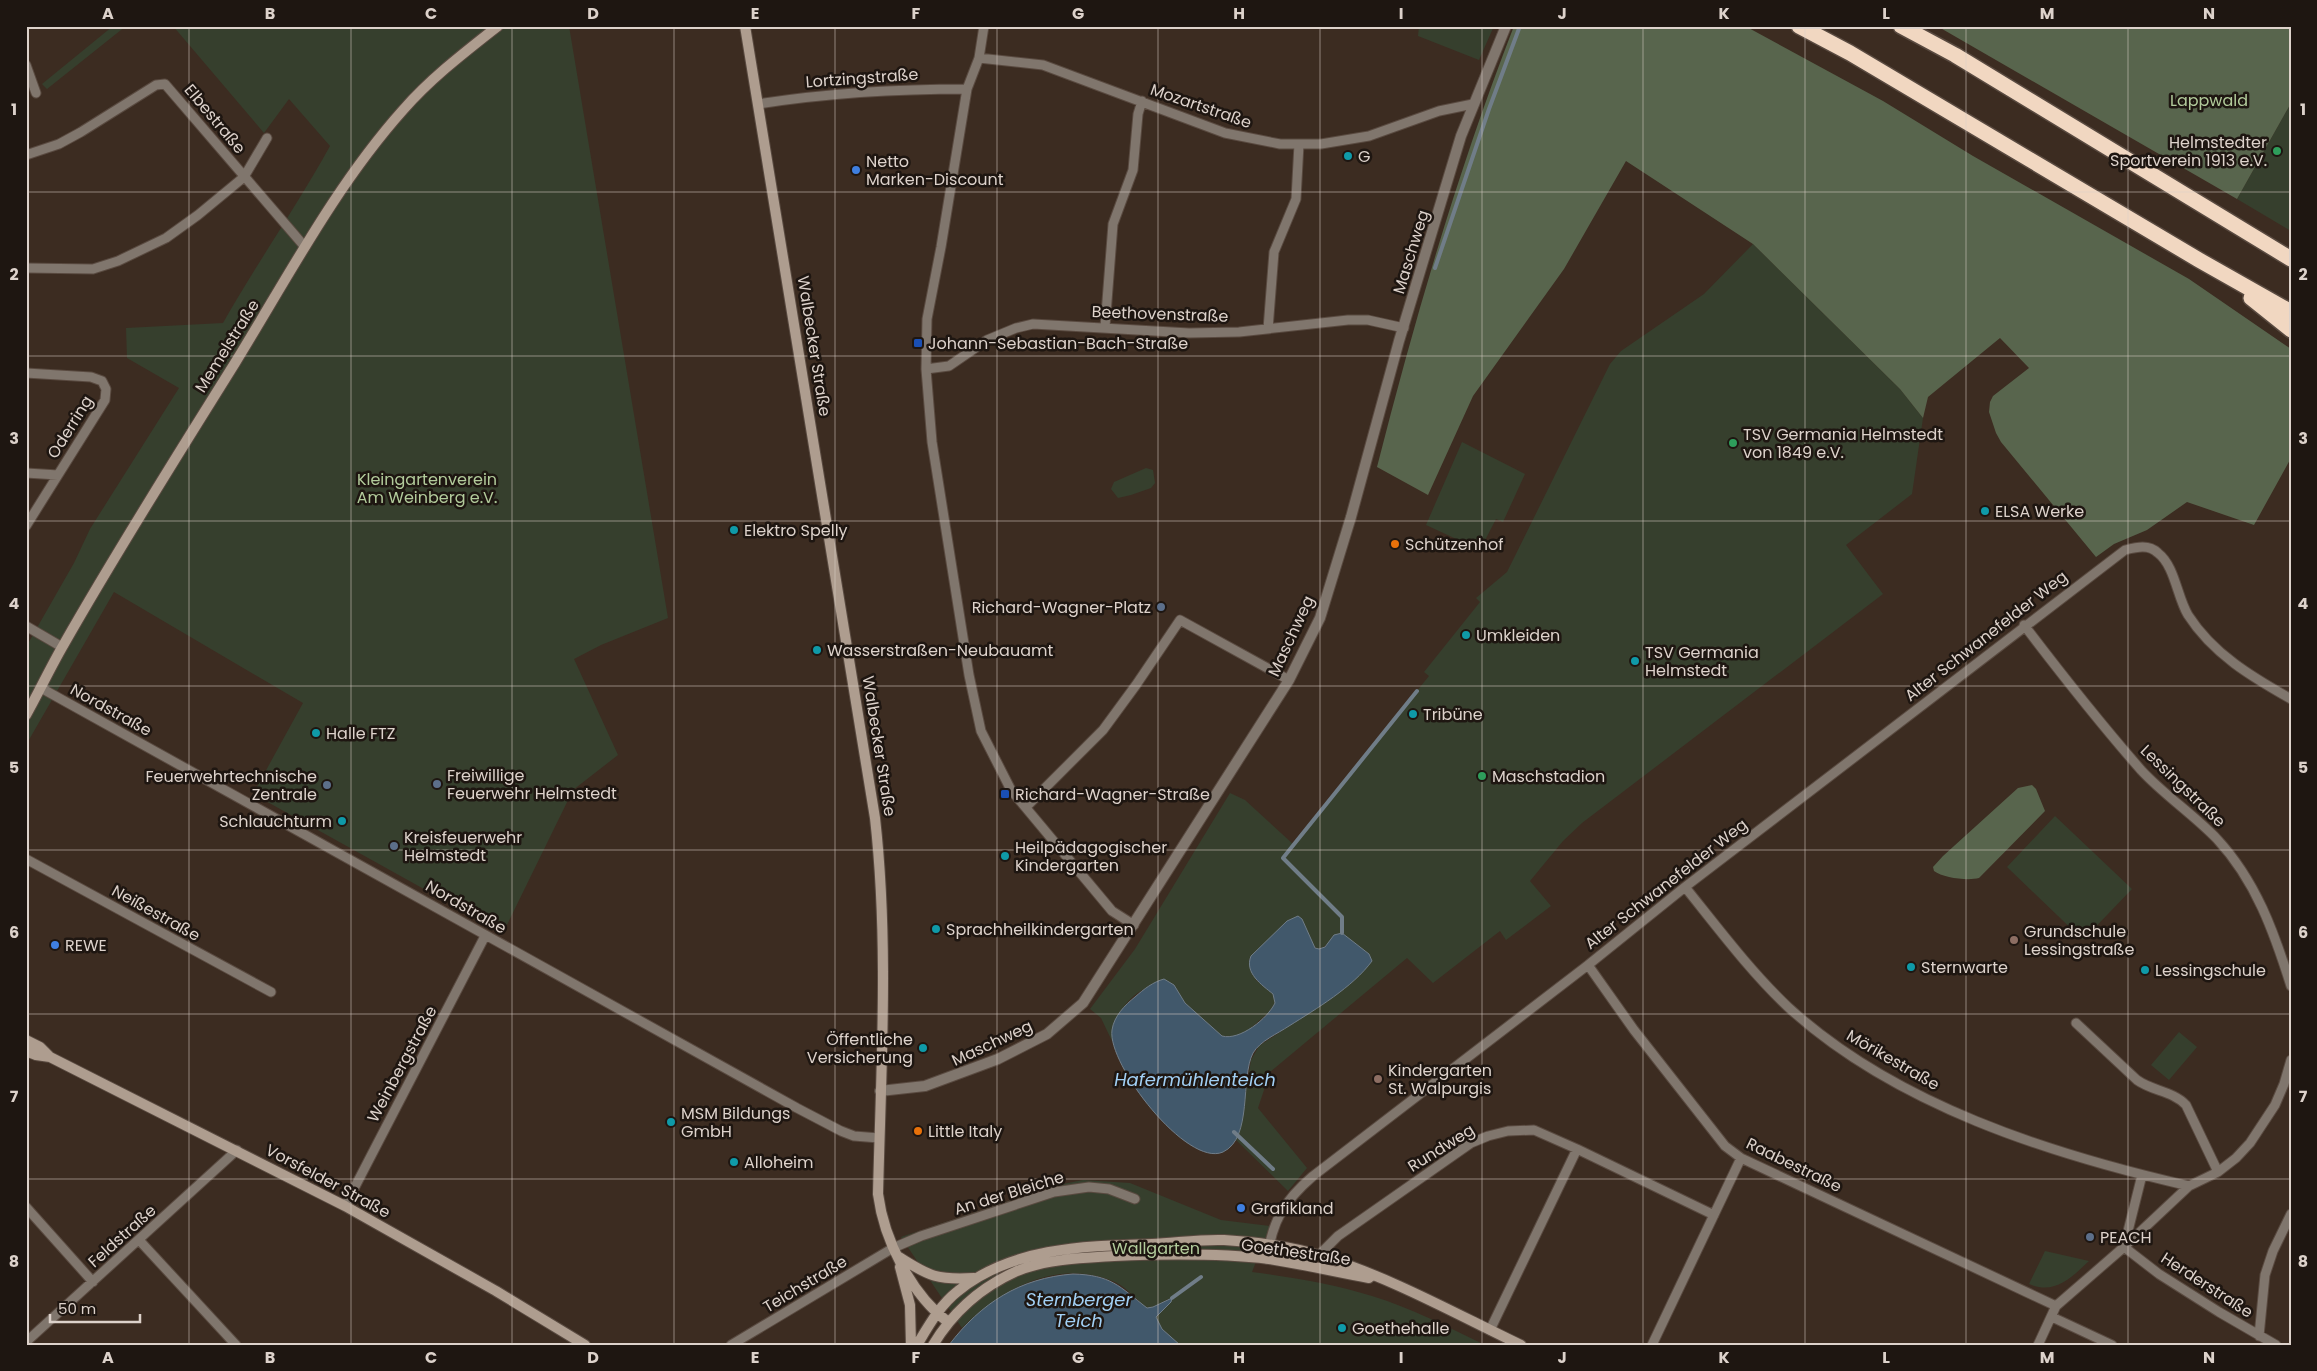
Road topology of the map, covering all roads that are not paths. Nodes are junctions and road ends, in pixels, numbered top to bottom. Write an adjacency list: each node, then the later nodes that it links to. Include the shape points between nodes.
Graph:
1 (498, 26): 18 (main road, Memelstraße, via 442,72 405,108 364,158)
2 (744, 26): 12 (main road, Walbecker Straße)
3 (984, 26): 7 (street)
4 (1506, 26): 13 (street, Maschweg)
5 (1800, 26): 21 (highway)
6 (1902, 26): 19 (highway)
7 (979, 58): 9 (street); 11 (street, Mozartstraße, via 1043,65)
8 (26, 65): 10 (street)
9 (967, 89): 12 (street, Lortzingstraße, via 818,95); 27 (street, via 927,319)
10 (36, 93)
11 (1142, 101): 15 (street, Mozartstraße, via 1238,137); 23 (street, via 1133,170 1113,224)
12 (758, 104): 52 (main road, Walbecker Straße, via 875,818 883,918)
13 (1473, 104): 15 (street, Mozartstraße, via 1438,111 1369,136); 24 (street, Maschweg)
14 (267, 138): 17 (street)
15 (1299, 144): 25 (street, via 1296,199 1274,252)
16 (26, 155): 17 (street, Elbestraße, via 59,144 156,85 166,84)
17 (244, 177): 18 (street, Elbestraße); 20 (street, via 183,227 118,261 82,271)
18 (305, 247): 34 (main road, Memelstraße)
19 (2291, 259)
20 (26, 268)
21 (2217, 270): 22 (highway); 26 (highway)
22 (2291, 312)
23 (1105, 327): 25 (street, Beethovenstraße, via 1190,333); 27 (street, Beethovenstraße, via 1033,324 976,346 949,366)
24 (1404, 328): 25 (street, Beethovenstraße, via 1354,320); 35 (street, Maschweg, via 1320,618)
25 (1268, 329)
26 (2291, 330)
27 (926, 369): 39 (street, via 932,442 981,731 1011,790)
28 (26, 373): 30 (street, Oderring, via 91,377 104,385 105,400)
29 (26, 472): 30 (street)
30 (58, 475): 31 (street, Oderring)
31 (26, 526)
32 (2024, 625): 37 (street, Alter Schwanefelder Weg, via 2115,556 2126,550 2146,547 2160,553 2196,627 2248,675); 41 (street, Alter Schwanefelder Weg); 45 (street, Lessingstraße, via 2075,693 2142,771 2166,796 2211,833 2237,863 2272,926)
33 (26, 626): 34 (street)
34 (62, 647): 36 (main road, Memelstraße)
35 (1289, 680): 39 (street, via 1180,620 1103,730); 42 (street, Maschweg)
36 (41, 688): 38 (main road, Memelstraße); 43 (street, Nordstraße)
37 (2291, 700)
38 (26, 716)
39 (1026, 807): 42 (street, via 1112,911)
40 (26, 859): 46 (street, Neißestraße)
41 (1685, 887): 44 (street, Alter Schwanefelder Weg); 58 (street, Mörikestraße, via 1771,989 1805,1022 1847,1053 1988,1127 2059,1152)
42 (1134, 925): 52 (street, Maschweg, via 1083,1003 1047,1034 948,1079 911,1089)
43 (485, 936): 53 (street, Nordstraße, via 826,1124 854,1136); 61 (street, Weinbergstraße)
44 (1588, 965): 56 (street, Raabestraße, via 1634,1030 1725,1146); 66 (street, Alter Schwanefelder Weg, via 1302,1185 1281,1210)
45 (2291, 986)
46 (271, 992)
47 (2076, 1023): 57 (street, via 2136,1080 2148,1088 2180,1099)
48 (26, 1040): 50 (main road, Vorsfelder Straße)
49 (26, 1051): 50 (main road, Vorsfelder Straße)
50 (50, 1057): 55 (main road, Vorsfelder Straße)
51 (2291, 1060): 57 (street, via 2282,1090 2266,1121 2243,1152)
52 (880, 1091): 53 (main road, Walbecker Straße)
53 (879, 1138): 68 (main road, Walbecker Straße, via 880,1204)
54 (1577, 1149): 64 (street, Rundweg); 69 (street, Rundweg, via 1534,1130 1508,1132 1471,1143 1338,1236); 78 (street)
55 (237, 1150): 61 (main road, Vorsfelder Straße); 65 (street, Feldstraße)
56 (1741, 1158): 64 (street); 74 (street, Raabestraße)
57 (2218, 1172): 59 (street)
58 (2142, 1175): 59 (street, Mörikestraße); 67 (street)
59 (2188, 1186): 67 (street)
60 (1135, 1199): 68 (street, An der Bleiche, via 1109,1189 1089,1187 1054,1192 921,1236)
61 (345, 1206): 82 (main road, Vorsfelder Straße)
62 (26, 1207): 72 (street)
63 (2291, 1214): 79 (street, via 2265,1275)
64 (1714, 1215): 88 (street)
65 (139, 1240): 72 (street, Feldstraße); 81 (street)
66 (1269, 1245): 69 (main road, Goethestraße); 70 (street, Alter Schwanefelder Weg); 71 (main road, Goethestraße, via 1210,1240 1077,1248 1008,1262)
67 (2124, 1247): 74 (street); 79 (street, Herderstraße, via 2159,1274)
68 (895, 1252): 71 (main road, via 916,1268 944,1279); 75 (main road, Walbecker Straße); 83 (street, Teichstraße); 84 (main road, via 910,1305)
69 (1319, 1255): 73 (main road, Goethestraße)
70 (1267, 1259): 73 (main road, Goethestraße); 77 (main road, Goethestraße, via 1130,1256 1039,1264 988,1286)
71 (976, 1278): 75 (main road, Goethestraße)
72 (93, 1282): 80 (street, Feldstraße)
73 (1387, 1282): 78 (main road, Goethestraße)
74 (2056, 1306): 76 (street)
75 (937, 1313): 77 (main road, Walbecker Straße); 85 (main road)
76 (2052, 1317): 89 (street); 90 (street)
77 (948, 1322): 86 (main road)
78 (1490, 1330): 87 (main road, Goethestraße)
79 (2259, 1336): 91 (street, Herderstraße)
80 (26, 1342)
81 (236, 1345)
82 (585, 1345)
83 (732, 1345)
84 (911, 1345)
85 (918, 1345)
86 (933, 1345)
87 (1521, 1345)
88 (1652, 1345)
89 (2038, 1345)
90 (2112, 1345)
91 (2276, 1345)

